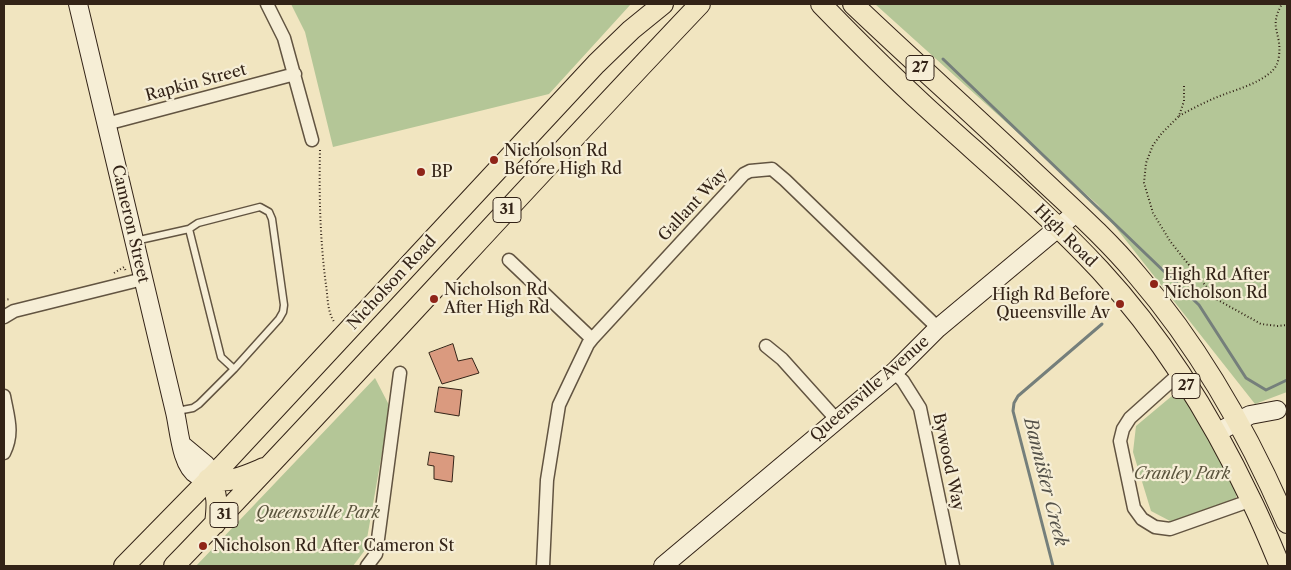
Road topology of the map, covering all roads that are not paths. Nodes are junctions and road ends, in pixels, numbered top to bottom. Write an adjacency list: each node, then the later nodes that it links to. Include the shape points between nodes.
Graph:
1 (78, 4): 8 (street, Cameron Street)
2 (267, 4): 7 (street, via 284,38)
3 (663, 4): 32 (main road, Nicholson Road / 31, via 596,64)
4 (700, 4): 31 (main road, 31)
5 (821, 4): 11 (main road, High Road / 27, via 906,88)
6 (853, 4): 10 (main road, High Road / 27)
7 (295, 74): 8 (street, Rapkin Street); 9 (street)
8 (106, 124): 13 (street, Cameron Street)
9 (312, 140)
10 (1077, 212): 11 (street, Queensville Avenue); 28 (main road, High Road / 27, via 1154,295)
11 (1058, 228): 17 (street, Queensville Avenue); 23 (main road, High Road / 27, via 1130,306)
12 (189, 229): 13 (lane); 20 (lane, via 221,357); 20 (lane, via 198,223 260,208 272,219 283,312)
13 (133, 241): 15 (street, Cameron Street)
14 (509, 260): 18 (street)
15 (143, 279): 16 (street, via 14,311); 26 (street, Cameron Street)
16 (4, 317)
17 (938, 328): 18 (street, Gallant Way, via 785,180 772,169 766,169 744,174); 21 (street, Queensville Avenue)
18 (592, 339): 39 (street, Gallant Way, via 559,405 547,480)
19 (766, 346): 27 (street)
20 (234, 370): 26 (lane, via 199,404)
21 (894, 372): 27 (street, Queensville Avenue); 41 (street, Bywood Way, via 920,408)
22 (400, 373): 38 (street, via 376,554)
23 (1179, 374): 29 (main road, High Road / 27); 33 (street, via 1130,418 1123,429 1120,441 1134,508 1142,519 1155,527 1170,529)
24 (4, 396): 30 (street, via 10,424 9,443)
25 (1282, 407): 28 (street, via 1250,415)
26 (175, 412): 32 (street, Cameron Street, via 182,445 206,465)
27 (836, 418): 40 (street, Queensville Avenue)
28 (1241, 428): 29 (street); 34 (main road, High Road / 27)
29 (1216, 433): 33 (main road, High Road / 27)
30 (4, 454)
31 (273, 464): 32 (main road, via 228,481); 35 (main road, 31)
32 (208, 478): 35 (main road, via 217,494); 36 (main road, Nicholson Road / 31)
33 (1252, 500): 42 (main road, High Road / 27)
34 (1287, 523)
35 (215, 524): 37 (main road, 31)
36 (124, 566)
37 (174, 566)
38 (367, 566)
39 (542, 566)
40 (663, 566)
41 (953, 566)
42 (1280, 566)

